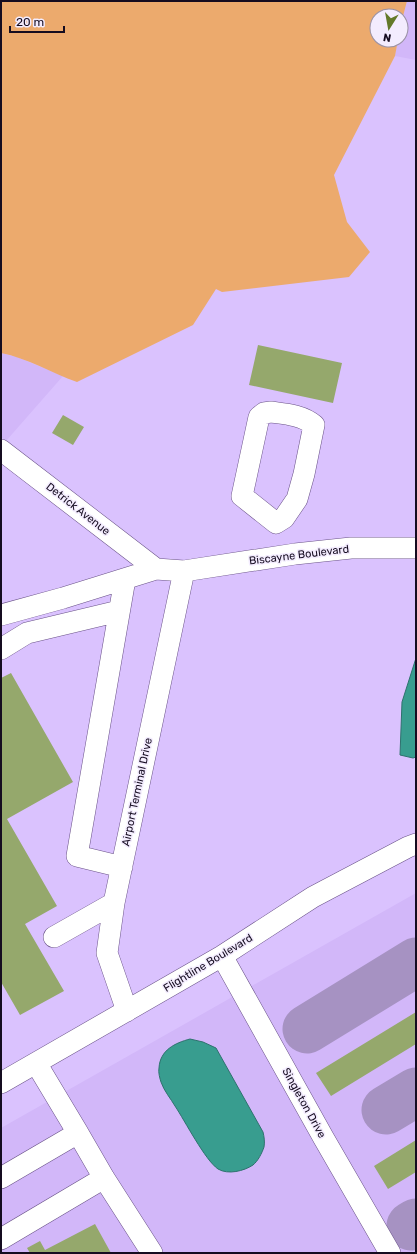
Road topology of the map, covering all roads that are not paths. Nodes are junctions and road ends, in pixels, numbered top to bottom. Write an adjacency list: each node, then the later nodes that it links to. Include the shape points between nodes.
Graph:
1 (1, 450): 5 (street, Detrick Avenue)
2 (276, 523): 2 (street, via 284,518 297,499 314,425 307,419 291,414 271,412 259,417 242,496); 4 (street)
3 (416, 548): 4 (street, Biscayne Boulevard, via 351,548)
4 (277, 557): 6 (street, Biscayne Boulevard)
5 (156, 569): 6 (street, Biscayne Boulevard); 7 (street)
6 (184, 571): 12 (street, Airport Terminal Drive)
7 (125, 579): 8 (street); 9 (street)
8 (119, 611): 10 (street, via 27,633); 12 (street, via 77,856)
9 (1, 615)
10 (1, 649)
11 (416, 844): 15 (street, Flightline Boulevard, via 313,897)
12 (122, 867): 13 (street, Airport Terminal Drive)
13 (114, 903): 14 (street); 16 (street, Airport Terminal Drive, via 107,953)
14 (54, 937)
15 (222, 956): 16 (street, Flightline Boulevard); 23 (street, Singleton Drive)
16 (127, 1011): 17 (street, Flightline Boulevard)
17 (36, 1063): 18 (street, Flightline Boulevard); 19 (street)
18 (1, 1083)
19 (78, 1133): 20 (street); 21 (street)
20 (1, 1178)
21 (104, 1178): 22 (street); 24 (street)
22 (1, 1239)
23 (388, 1252)
24 (152, 1253)

